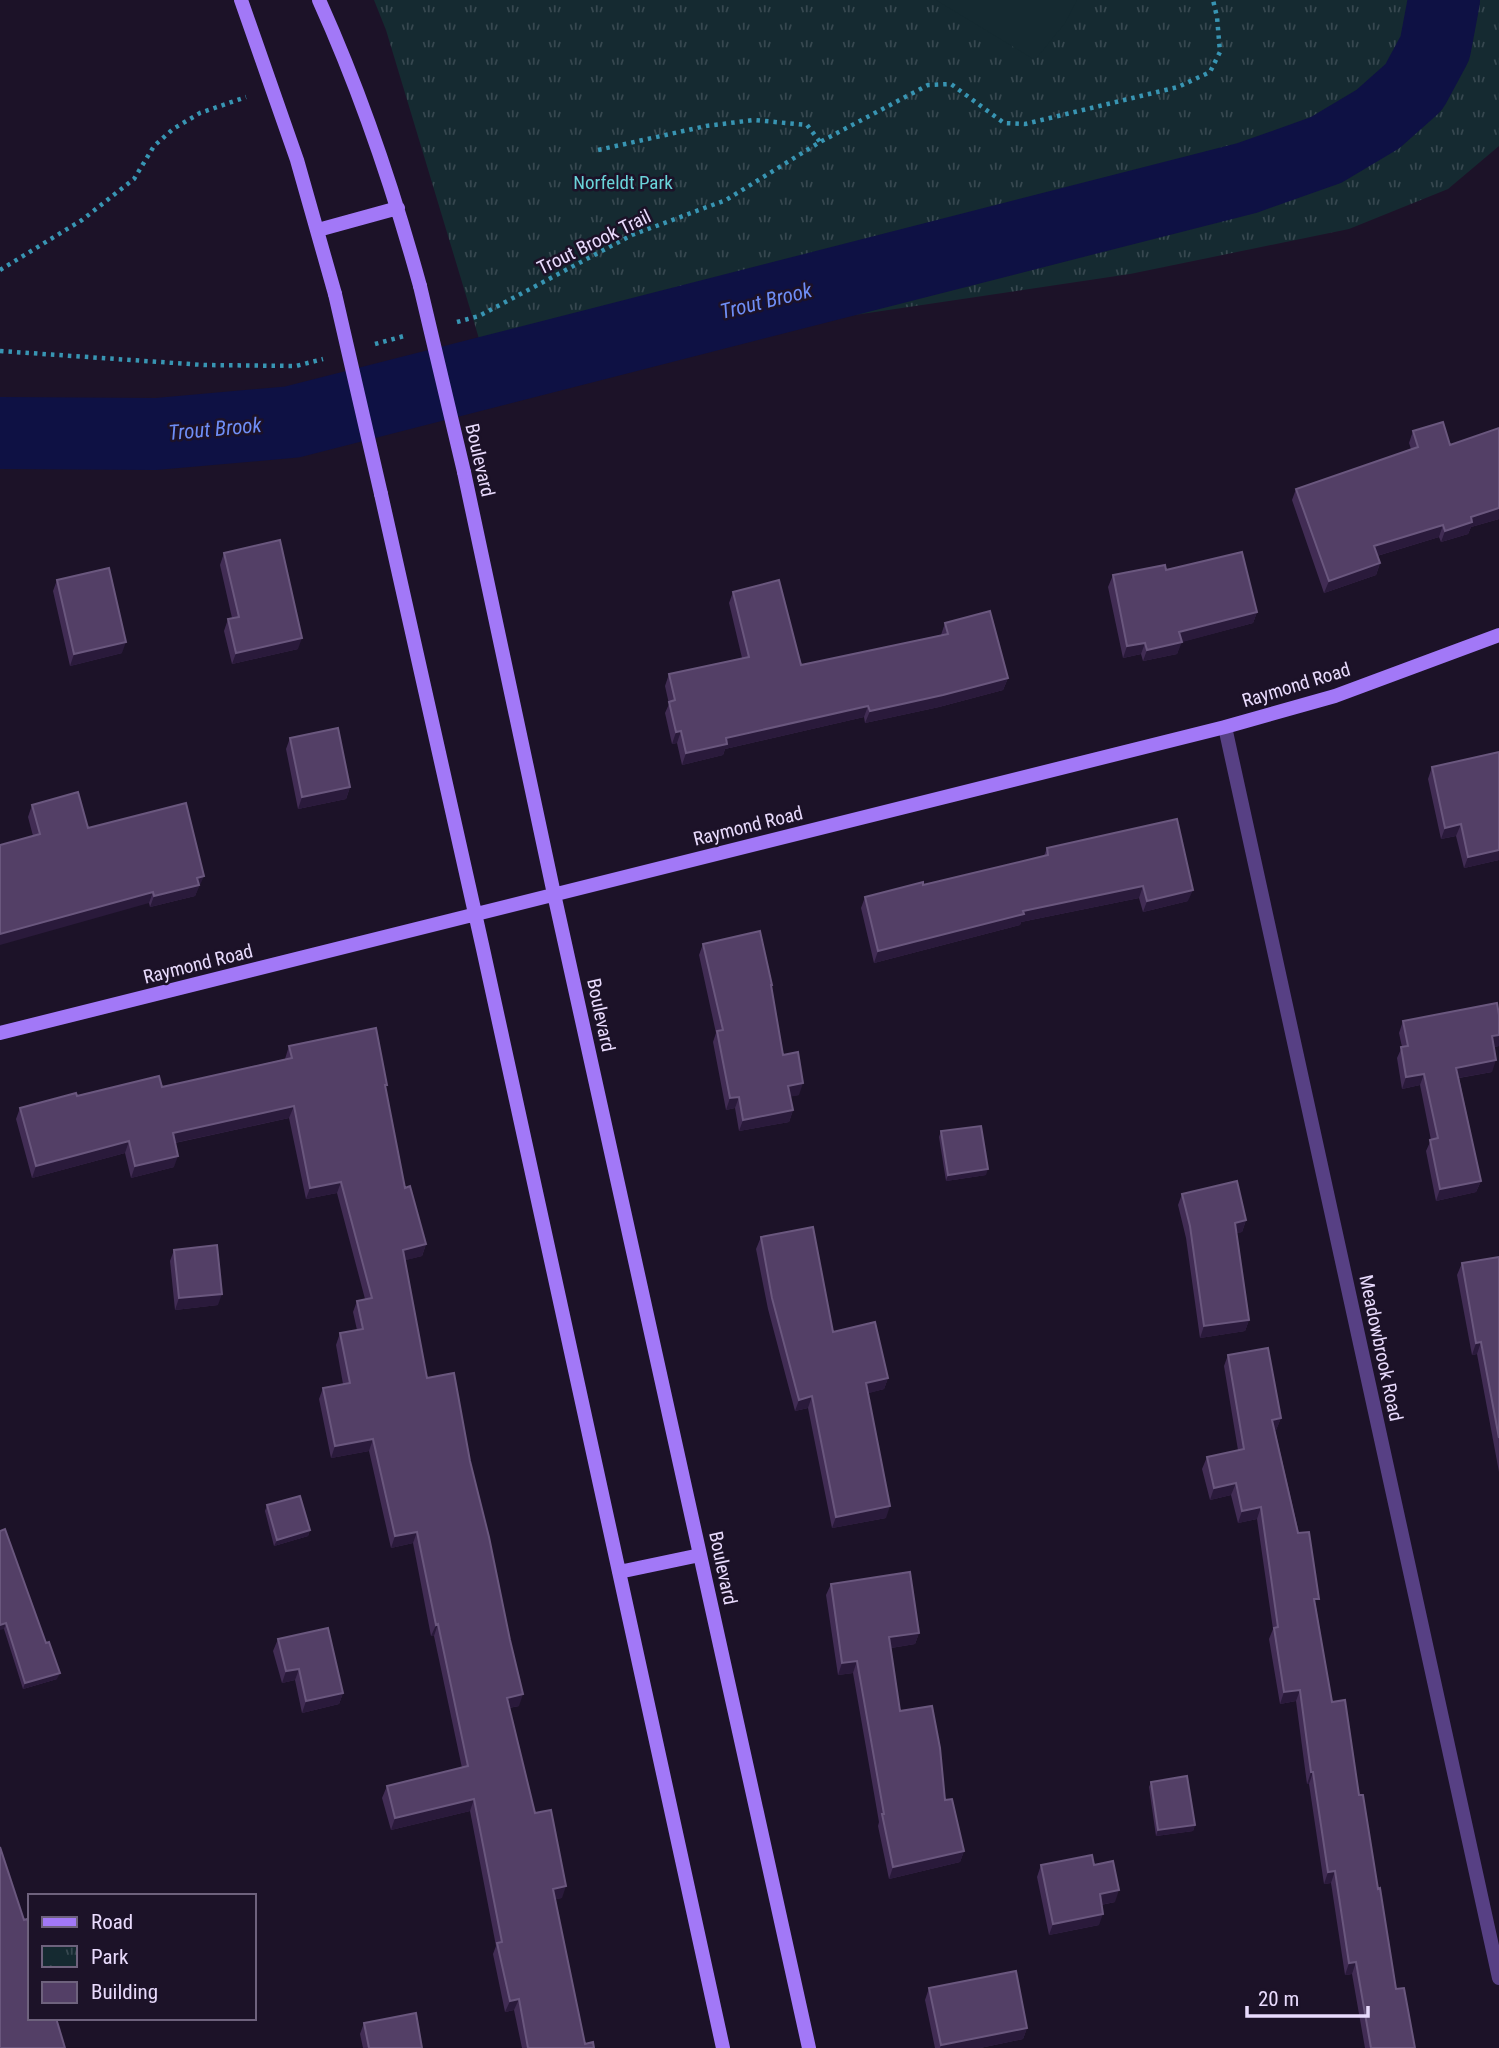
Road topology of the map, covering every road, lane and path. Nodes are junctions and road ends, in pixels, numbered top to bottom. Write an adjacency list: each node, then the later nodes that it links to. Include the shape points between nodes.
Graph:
1 (242, 0): 8 (main road)
2 (319, 0): 7 (main road, Boulevard)
3 (1213, 0): 5 (path, Trout Brook Trail, via 1220,52 1210,72 1178,87 1025,124 1004,123 951,84 928,85)
4 (229, 102): 9 (path, via 173,129 154,146 134,179 82,220)
5 (820, 142): 6 (path, via 807,125 754,120); 10 (path, Trout Brook Trail, via 726,200 632,235 479,316)
6 (598, 150)
7 (398, 208): 8 (main road); 17 (main road, Boulevard, bridge, via 464,472)
8 (318, 230): 18 (main road, bridge)
9 (0, 270)
10 (453, 323)
11 (413, 334): 12 (path)
12 (374, 345)
13 (0, 351): 14 (path, via 296,366)
14 (335, 355)
15 (1499, 635): 16 (main road, Raymond Road, via 1335,696)
16 (1225, 727): 17 (main road, Raymond Road); 22 (street, Meadowbrook Road)
17 (554, 894): 18 (main road, Raymond Road); 20 (main road, Boulevard)
18 (476, 915): 19 (main road, Raymond Road); 21 (main road)
19 (0, 1033)
20 (700, 1555): 21 (main road); 24 (main road, Boulevard)
21 (619, 1572): 23 (main road)
22 (1499, 1978)
23 (723, 2048)
24 (809, 2048)

